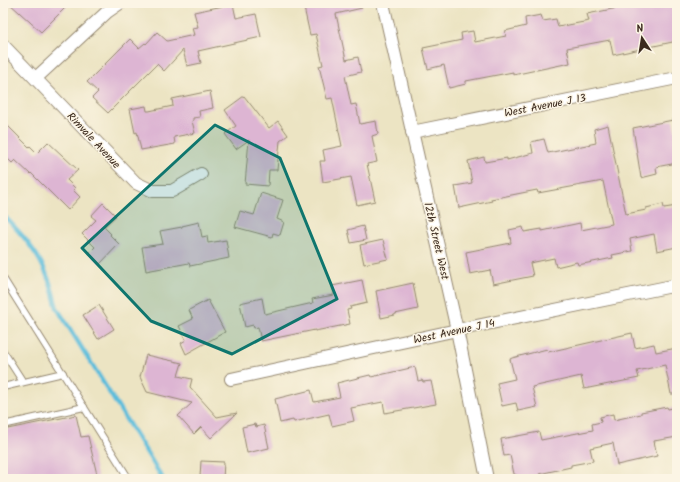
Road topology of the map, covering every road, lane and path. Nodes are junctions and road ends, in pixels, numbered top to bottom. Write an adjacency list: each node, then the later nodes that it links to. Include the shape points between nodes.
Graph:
1 (120, 3): 4 (street)
2 (383, 3): 6 (street, 12th Street West)
3 (3, 45): 4 (street, Rimvale Avenue)
4 (36, 78): 7 (street, Rimvale Avenue, via 136,183 153,191 172,191)
5 (677, 78): 6 (street, West Avenue J 13)
6 (412, 132): 10 (street, 12th Street West)
7 (201, 174)
8 (3, 278): 12 (lane)
9 (677, 285): 10 (street, West Avenue J 14)
10 (457, 330): 13 (street, West Avenue J 14); 19 (street, 12th Street West)
11 (3, 351): 14 (lane)
12 (63, 374): 14 (lane); 16 (lane)
13 (231, 379)
14 (23, 382): 15 (lane)
15 (3, 386)
16 (84, 408): 17 (lane); 18 (lane)
17 (3, 425)
18 (129, 479)
19 (487, 479)

